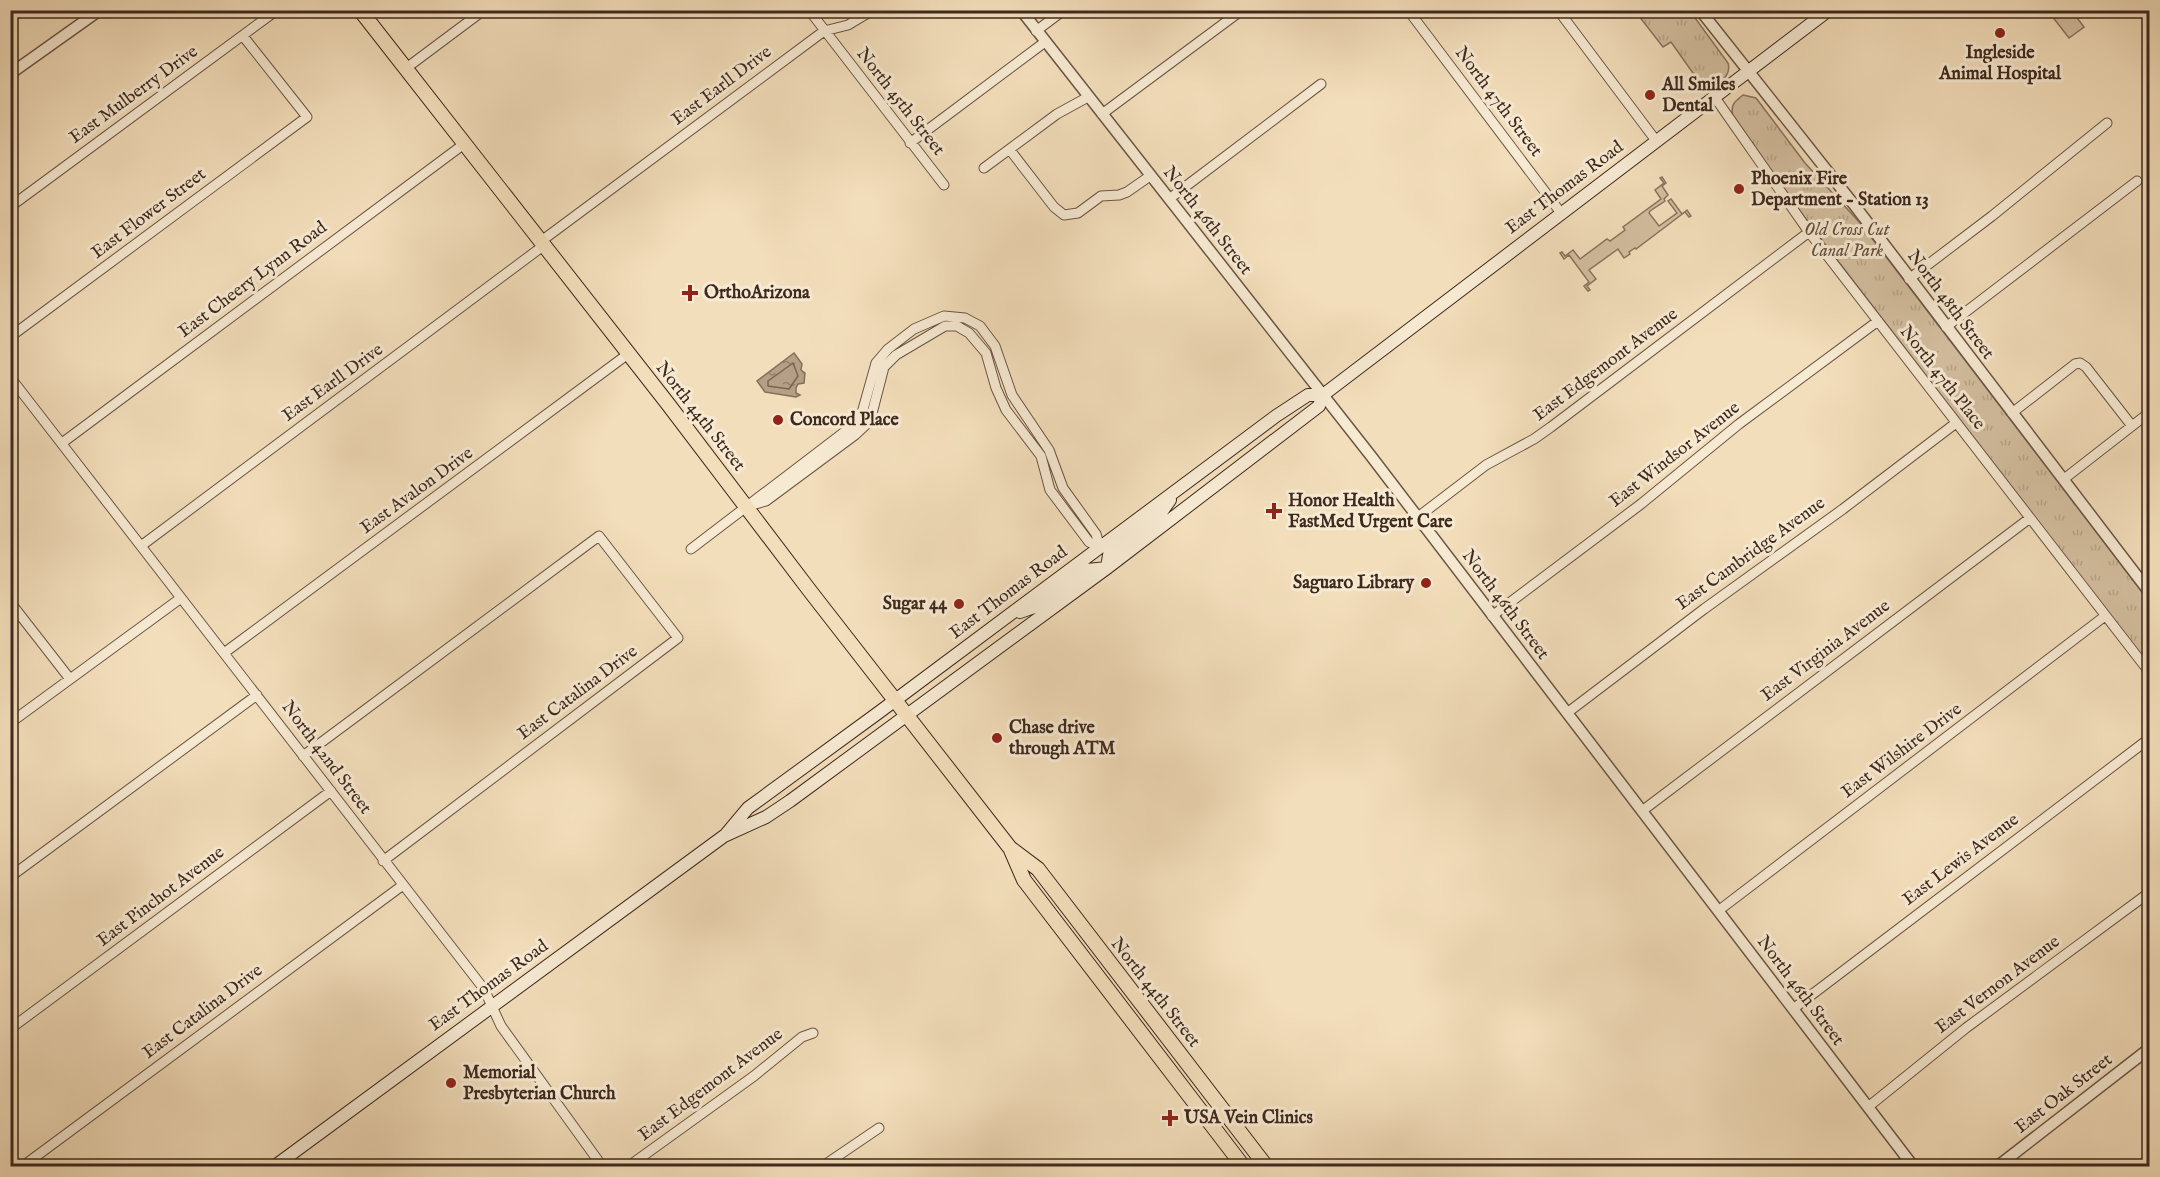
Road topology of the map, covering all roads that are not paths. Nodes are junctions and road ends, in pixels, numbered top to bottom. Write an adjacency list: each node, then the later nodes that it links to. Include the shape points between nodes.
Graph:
1 (100, 10): 20 (street)
2 (277, 10): 16 (street, East Mulberry Drive)
3 (360, 10): 18 (main road, North 44th Street)
4 (484, 10): 18 (street)
5 (809, 10): 14 (street, North 45th Street)
6 (873, 10): 14 (street, East Earll Drive, via 848,25)
7 (1021, 10): 15 (street, North 46th Street)
8 (1064, 10): 15 (street)
9 (1242, 10): 24 (street)
10 (1408, 10): 36 (street, North 47th Street)
11 (1558, 10): 26 (street)
12 (1700, 10): 19 (street, North 48th Street)
13 (1829, 10): 19 (main road, East Thomas Road)
14 (824, 31): 27 (street, North 45th Street); 38 (street, East Earll Drive)
15 (1036, 31): 17 (street, North 46th Street)
16 (243, 36): 35 (street, East Mulberry Drive); 42 (street, East Flower Street, via 307,117)
17 (1045, 42): 22 (street, North 46th Street); 27 (street)
18 (405, 69): 28 (main road, North 44th Street)
19 (1749, 73): 23 (main road, East Thomas Road); 39 (street, North 48th Street)
20 (10, 74)
21 (1321, 84): 34 (street)
22 (1088, 97): 24 (street, North 46th Street); 29 (street, via 1057,114)
23 (1716, 99): 26 (main road, East Thomas Road); 37 (street, North 47th Place)
24 (1102, 114): 31 (street, North 46th Street)
25 (2108, 123): 39 (street)
26 (1656, 142): 36 (main road, East Thomas Road)
27 (910, 143): 33 (street, North 45th Street)
28 (464, 144): 38 (main road, North 44th Street); 51 (street, East Cheery Lynn Road)
29 (1010, 150): 30 (street); 31 (street, via 1064,215 1078,213 1101,196 1127,192)
30 (984, 168)
31 (1150, 176): 34 (street, North 46th Street)
32 (2137, 181): 41 (street)
33 (944, 185)
34 (1168, 199): 45 (street, North 46th Street)
35 (10, 207)
36 (1561, 213): 45 (main road, East Thomas Road)
37 (1809, 232): 40 (street, North 47th Place); 55 (street, East Edgemont Avenue, via 1551,428 1486,465)
38 (542, 244): 43 (main road, North 44th Street); 57 (street, East Earll Drive)
39 (1909, 279): 41 (street, North 48th Street)
40 (1878, 321): 48 (street, North 47th Place); 65 (street, East Windsor Avenue)
41 (1946, 327): 46 (street, North 48th Street)
42 (10, 337)
43 (628, 354): 54 (main road, North 44th Street); 67 (street, East Avalon Drive)
44 (10, 377): 51 (street, North 42nd Street)
45 (1323, 395): 53 (main road, East Thomas Road, via 1308,394); 55 (street, North 46th Street); 60 (main road, East Thomas Road, via 1319,406)
46 (2012, 413): 49 (street, via 2080,363); 52 (street, North 48th Street)
47 (2146, 415): 49 (street); 50 (street)
48 (1956, 423): 56 (street, North 47th Place); 73 (street, East Cambridge Avenue)
49 (2132, 426): 52 (street)
50 (2150, 427)
51 (62, 443): 57 (street, North 42nd Street)
52 (2064, 479): 61 (street, North 48th Street)
53 (1178, 490): 58 (main road, East Thomas Road); 60 (main road, via 1160,514 1113,550)
54 (746, 506): 58 (street, via 766,501 870,421 884,368 896,355 945,326 957,326 969,333 986,353 1006,410 1041,456 1050,490 1089,542); 59 (street); 71 (main road, North 44th Street)
55 (1418, 517): 65 (street, North 46th Street)
56 (2030, 518): 66 (street, North 47th Place); 78 (street, East Virginia Avenue)
57 (141, 546): 62 (street, North 42nd Street)
58 (1100, 548): 64 (main road, East Thomas Road)
59 (691, 549)
60 (1107, 568): 64 (main road, via 1087,570 1037,606); 72 (main road, East Thomas Road)
61 (2150, 593)
62 (181, 598): 67 (street, North 42nd Street); 69 (street)
63 (10, 602): 69 (street)
64 (1008, 616): 71 (main road, East Thomas Road)
65 (1492, 616): 73 (street, North 46th Street)
66 (2105, 616): 68 (street, North 47th Place); 85 (street, East Wilshire Drive)
67 (224, 653): 70 (street, North 42nd Street)
68 (2150, 673)
69 (70, 679): 74 (street)
70 (257, 695): 76 (street, North 42nd Street); 82 (street)
71 (895, 700): 72 (main road, North 44th Street); 79 (main road, East Thomas Road, via 748,808)
72 (907, 714): 79 (main road, East Thomas Road, via 766,817); 80 (main road, North 44th Street)
73 (1567, 714): 78 (street, North 46th Street)
74 (10, 723)
75 (2150, 738): 87 (street, East Lewis Avenue)
76 (303, 756): 77 (street, North 42nd Street); 81 (street, East Catalina Drive, via 600,536 678,638)
77 (331, 791): 81 (street, North 42nd Street); 88 (street, East Pinchot Avenue)
78 (1642, 811): 85 (street, North 46th Street)
79 (724, 836): 86 (main road, East Thomas Road)
80 (1010, 848): 92 (main road, North 44th Street, via 1038,869); 93 (main road, North 44th Street, via 1024,880)
81 (383, 861): 83 (street, North 42nd Street)
82 (10, 877)
83 (403, 885): 86 (street, North 42nd Street, via 484,989); 95 (street, East Catalina Drive)
84 (2150, 892): 91 (street, East Vernon Avenue)
85 (1718, 911): 87 (street, North 46th Street)
86 (491, 1006): 96 (main road, East Thomas Road); 97 (street, North 42nd Street, via 501,1026)
87 (1793, 1009): 91 (street, North 46th Street)
88 (10, 1029)
89 (813, 1033): 98 (street, East Edgemont Avenue, via 802,1037)
90 (2150, 1048): 103 (street, East Oak Street)
91 (1868, 1107): 102 (street, North 46th Street)
92 (1223, 1110): 93 (street); 101 (main road, North 44th Street)
93 (1208, 1121): 100 (main road, North 44th Street)
94 (879, 1128): 99 (street)
95 (23, 1167)
96 (276, 1167)
97 (602, 1167)
98 (630, 1167)
99 (823, 1167)
100 (1243, 1167)
101 (1266, 1167)
102 (1913, 1167)
103 (1998, 1167)

